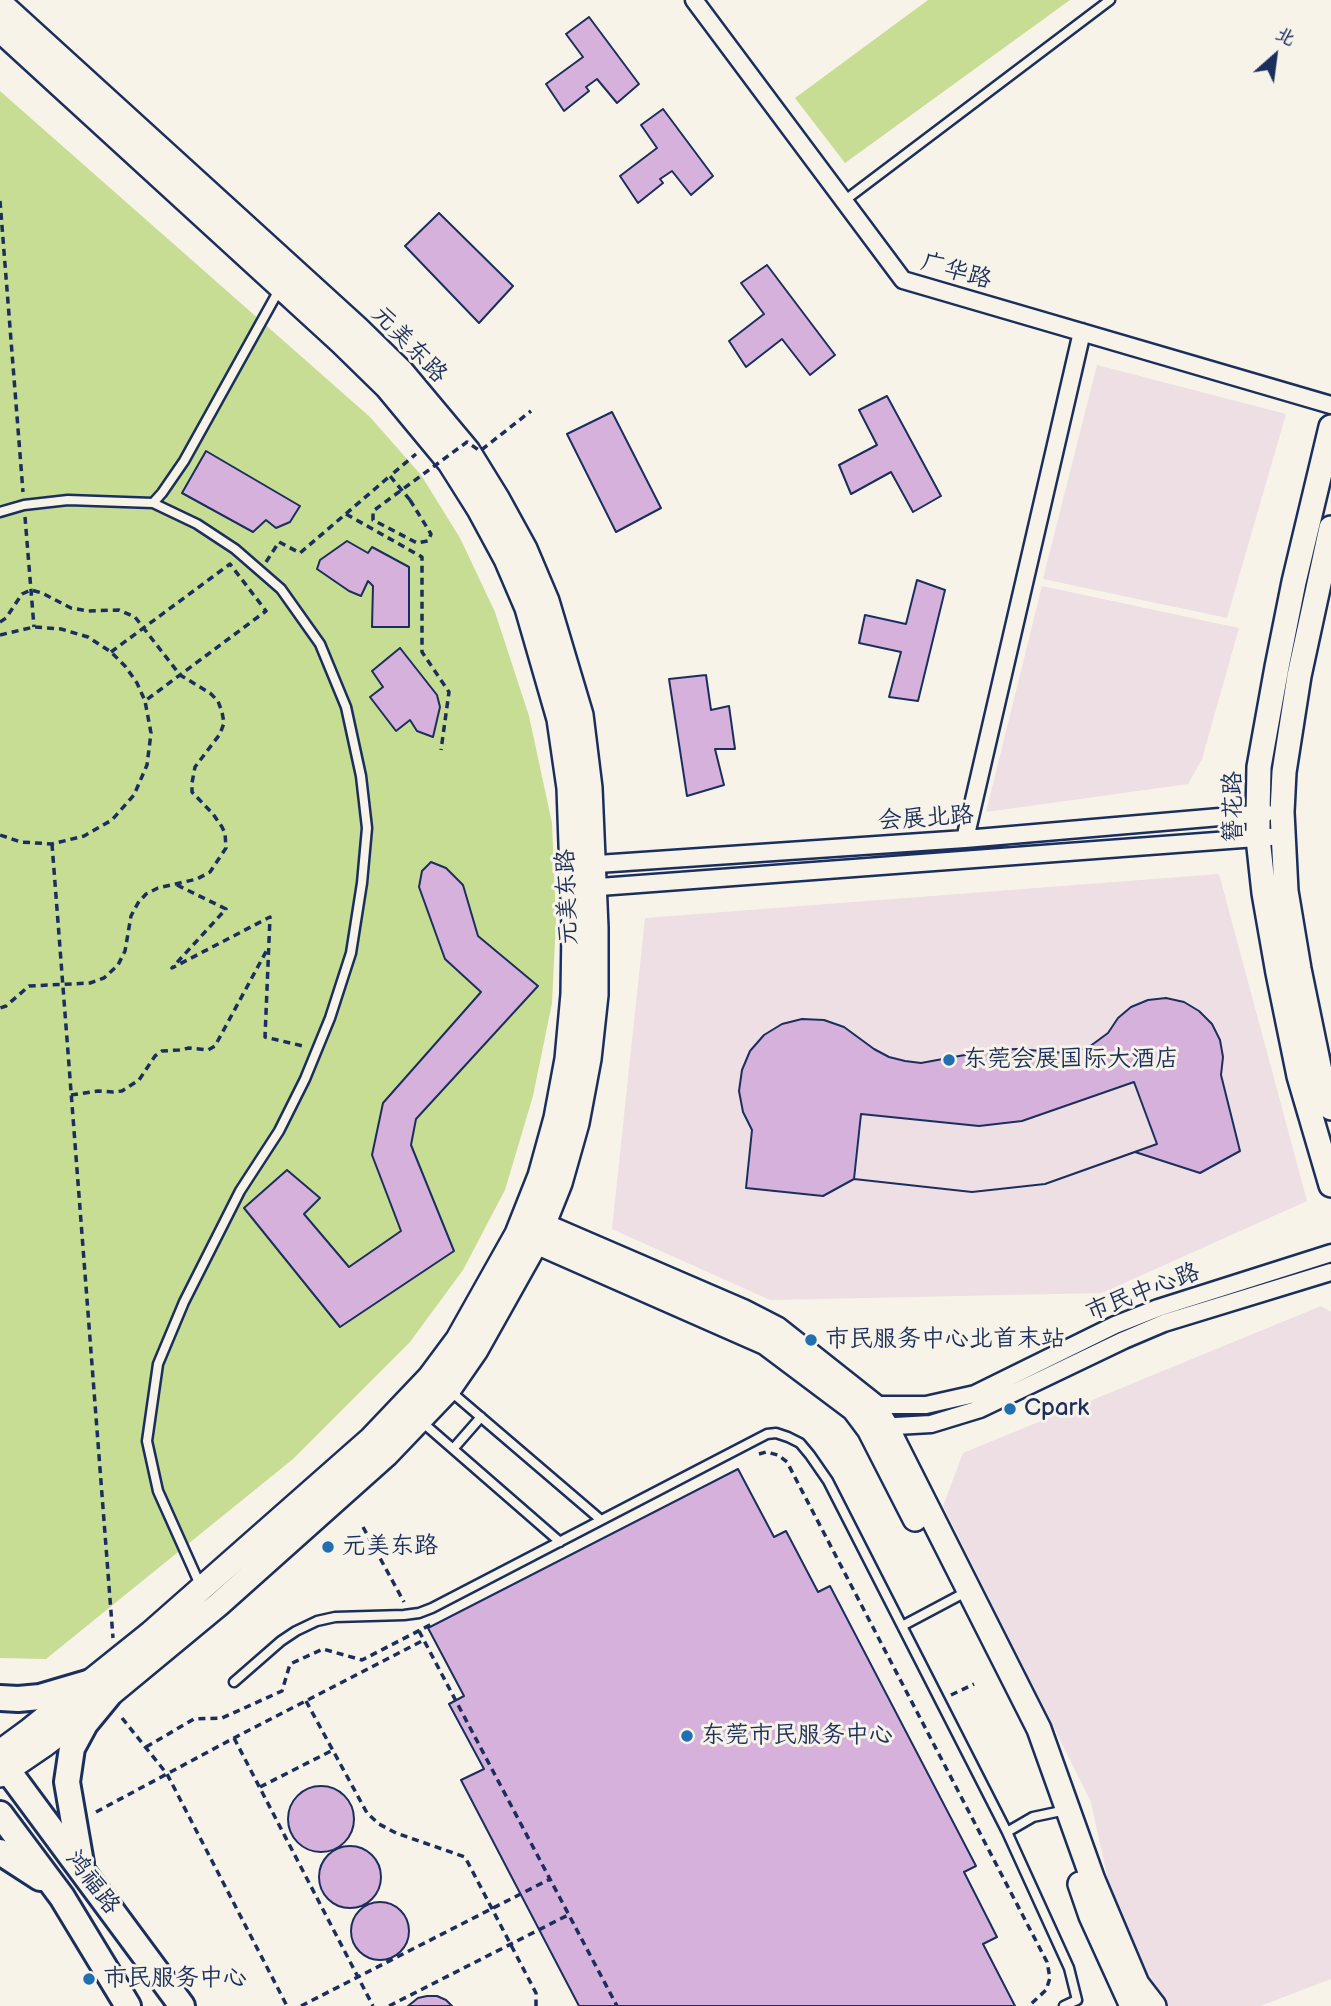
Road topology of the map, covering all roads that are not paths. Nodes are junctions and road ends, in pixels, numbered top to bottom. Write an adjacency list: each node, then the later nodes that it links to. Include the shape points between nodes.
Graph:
1 (694, 0): 5 (street, 广华路)
2 (1110, 0): 5 (lane)
3 (0, 3): 18 (street, 元美东路, via 357,328 402,372 468,451 525,549 564,653 581,715 590,788)
4 (0, 30): 6 (street, 元美东路)
5 (844, 201): 7 (street, 广华路, via 903,280)
6 (281, 288): 10 (lane, via 184,461); 18 (street, 元美东路, via 387,387 450,463 506,559 527,608 559,719)
7 (1082, 332): 8 (street, 广华路); 17 (street)
8 (1331, 405)
9 (1331, 427): 14 (street, 簪花路, via 1277,667 1259,767)
10 (153, 503): 11 (lane, via 68,500); 33 (lane, via 235,549 281,589 320,644 346,707 367,828 351,953 330,1018 305,1079 279,1131 240,1191 158,1364 147,1441 158,1491)
11 (0, 512)
12 (1331, 528): 13 (street, 簪花路, via 1300,676)
13 (1282, 811): 14 (street, 会展北路); 15 (street, 簪花路)
14 (1258, 814): 16 (street, 簪花路); 17 (street, 会展北路)
15 (1283, 836): 16 (street, 会展北路); 20 (street, 簪花路, via 1286,891 1299,969)
16 (1258, 838): 19 (street, 会展北路); 21 (street, 簪花路, via 1299,1076)
17 (965, 839): 18 (street, 会展北路)
18 (583, 865): 19 (street, 元美东路)
19 (584, 888): 22 (street, 元美东路, via 596,928 596,995 589,1059 560,1183)
20 (1331, 1108)
21 (1331, 1185)
22 (530, 1230): 25 (street, 元美东路, via 483,1339); 26 (street, via 743,1311 777,1329); 33 (street, 元美东路, via 429,1378 370,1439)
23 (1331, 1253): 26 (street, 市民中心路, via 1115,1325 975,1394 926,1405)
24 (1331, 1272): 29 (street, 市民中心路, via 1164,1323 979,1409 931,1424)
25 (449, 1389): 27 (lane); 28 (street, 元美东路)
26 (863, 1407): 29 (street)
27 (481, 1417): 30 (lane); 31 (lane)
28 (419, 1420): 30 (lane); 37 (street, 元美东路, via 218,1605)
29 (878, 1427): 34 (street)
30 (453, 1449): 32 (lane)
31 (601, 1520): 32 (lane); 35 (lane, via 776,1433 800,1443 828,1480)
32 (560, 1542): 36 (lane, via 432,1608 317,1621 281,1641)
33 (202, 1590): 37 (street, 元美东路, via 115,1662)
34 (963, 1594): 35 (lane); 40 (street, via 1039,1728)
35 (902, 1626): 42 (lane)
36 (234, 1682)
37 (99, 1689): 38 (main road); 39 (street, 元美东路, via 44,1745); 44 (main road, via 72,1748 67,1782)
38 (0, 1698)
39 (2, 1764): 44 (main road, 鸿福路)
40 (1062, 1811): 42 (lane, via 1033,1817); 49 (street, via 1091,1916); 50 (street, via 1136,1984)
41 (0, 1814): 45 (main road, 鸿福路)
42 (1007, 1832): 48 (lane, via 1069,1968 1077,2000)
43 (0, 1852): 45 (main road)
44 (82, 1870): 47 (main road, 鸿福路)
45 (62, 1897): 46 (main road, 鸿福路)
46 (128, 2006)
47 (182, 2006)
48 (1064, 2006)
49 (1132, 2006)
50 (1154, 2006)

